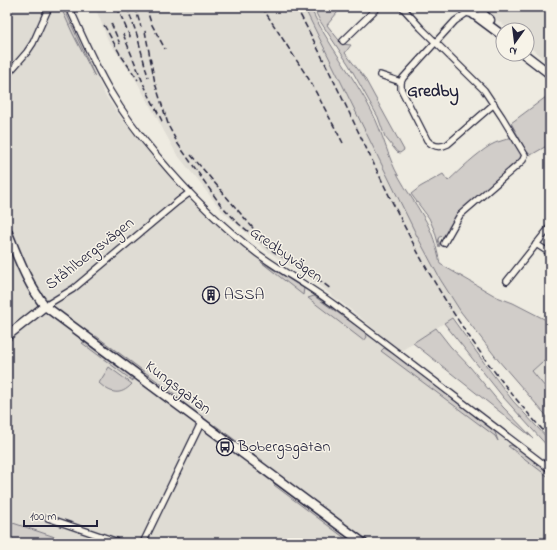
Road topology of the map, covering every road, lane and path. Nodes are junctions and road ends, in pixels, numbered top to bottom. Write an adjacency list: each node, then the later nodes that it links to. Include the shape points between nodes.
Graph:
1 (49, 7): 15 (street, via 33,44)
2 (69, 7): 19 (street, Gredbyvägen, via 95,64 121,109)
3 (378, 7): 11 (street)
4 (402, 7): 12 (street)
5 (480, 7): 8 (main road, via 477,11); 9 (main road)
6 (538, 7): 7 (street)
7 (550, 9)
8 (468, 10): 10 (main road); 12 (street)
9 (495, 26)
10 (495, 31)
11 (342, 41)
12 (436, 43): 17 (street); 18 (street, via 484,90)
13 (534, 62): 14 (main road)
14 (550, 74)
15 (7, 75)
16 (380, 75): 17 (street)
17 (401, 82): 18 (street, via 403,94 427,140 440,147 448,144)
18 (494, 104): 22 (street, via 525,157 460,215)
19 (189, 193): 26 (street, Ståhlbergsvägen, via 73,289); 29 (street, Gredbyvägen, via 259,254 330,301)
20 (550, 227): 23 (street)
21 (7, 231): 26 (main road, Kungsgatan, via 24,272)
22 (444, 243)
23 (536, 244): 24 (street); 25 (street)
24 (550, 253)
25 (507, 281)
26 (45, 306): 27 (main road, Ståhlbergsvägen); 28 (main road, Kungsgatan)
27 (7, 336)
28 (201, 422): 32 (street); 33 (main road, Kungsgatan)
29 (550, 469)
30 (48, 518): 31 (street)
31 (121, 543)
32 (143, 543)
33 (363, 543)

